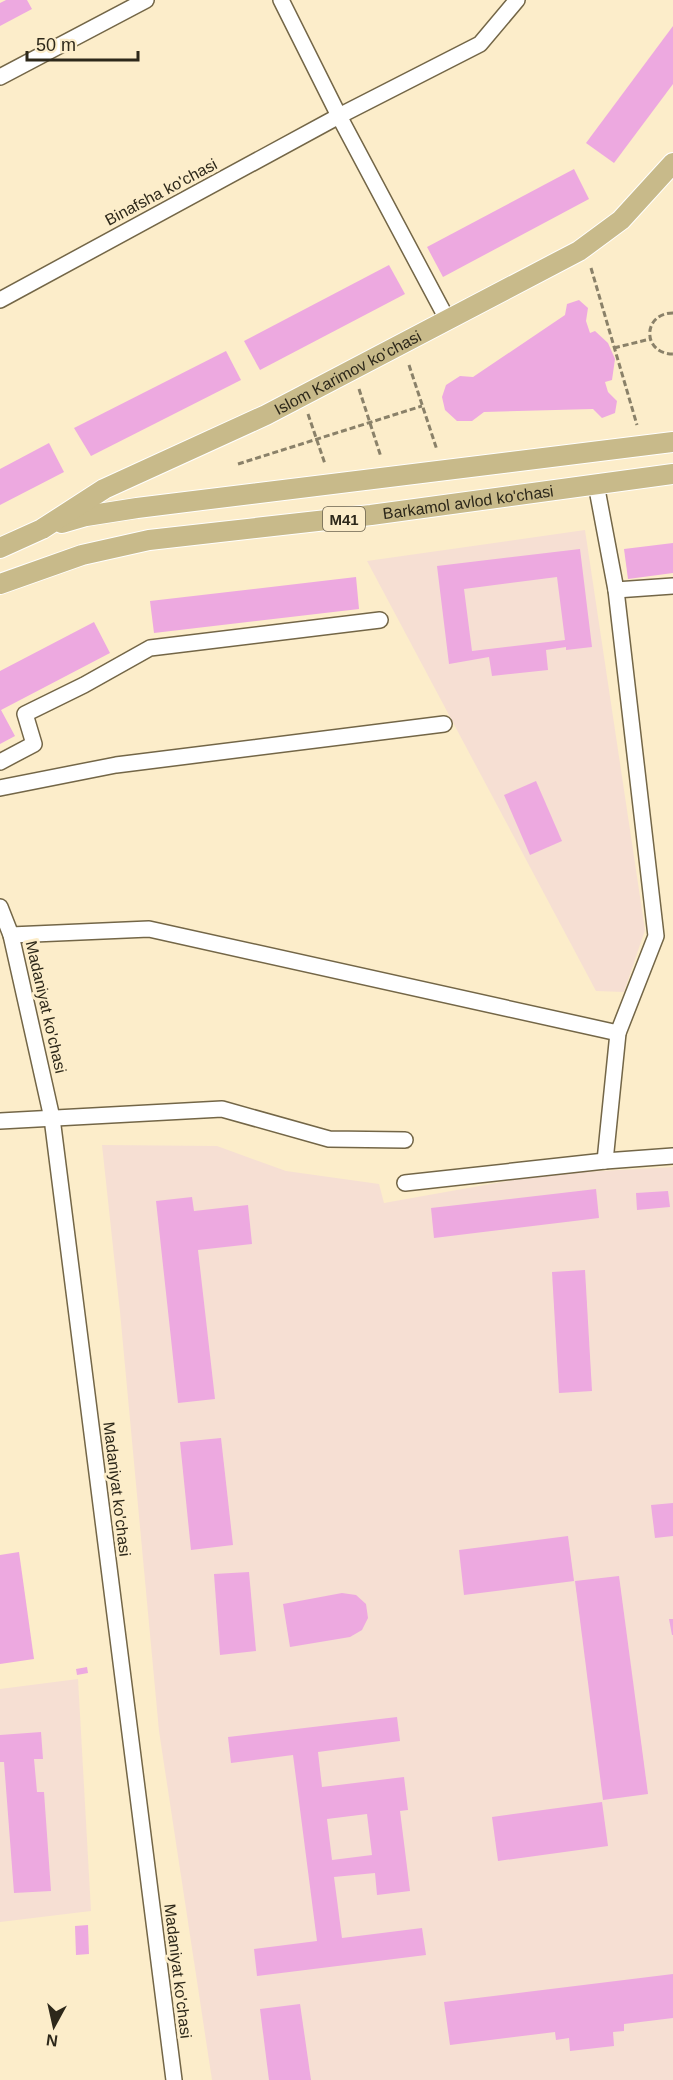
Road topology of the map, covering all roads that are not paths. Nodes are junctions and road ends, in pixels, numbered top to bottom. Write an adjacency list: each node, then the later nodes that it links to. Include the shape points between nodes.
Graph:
1 (146, 0): 4 (street)
2 (281, 0): 5 (street)
3 (516, 0): 5 (street, Binafsha ko'chasi, via 480,44)
4 (0, 77)
5 (339, 116): 7 (street, Binafsha ko'chasi); 8 (street)
6 (673, 162): 8 (main road, Islom Karimov ko'chasi, via 621,220 579,250)
7 (0, 300)
8 (447, 319): 12 (main road, Islom Karimov ko'chasi, via 266,415 104,489)
9 (673, 442): 12 (main road, M41, via 136,508 86,516)
10 (673, 474): 11 (main road, Barkamol avlod ko'chasi / M41)
11 (596, 484): 14 (main road, Barkamol avlod ko'chasi / M41, via 360,517 149,540 82,555); 16 (street)
12 (42, 529): 13 (main road, Islom Karimov ko'chasi / M41)
13 (0, 548)
14 (9, 581)
15 (673, 586): 16 (street)
16 (616, 590): 23 (street, via 656,936)
17 (380, 620): 19 (street, via 150,648 25,714 34,744)
18 (444, 724): 20 (street, via 116,765)
19 (0, 762)
20 (0, 788)
21 (0, 907): 22 (street, Madaniyat ko'chasi)
22 (11, 935): 23 (street, via 149,929); 24 (street, Madaniyat ko'chasi)
23 (618, 1033): 28 (street)
24 (52, 1118): 25 (street); 26 (street, via 222,1108 329,1139); 30 (street, Madaniyat ko'chasi)
25 (0, 1121)
26 (405, 1140)
27 (673, 1156): 28 (street)
28 (605, 1161): 29 (street)
29 (405, 1183)
30 (174, 2080)

